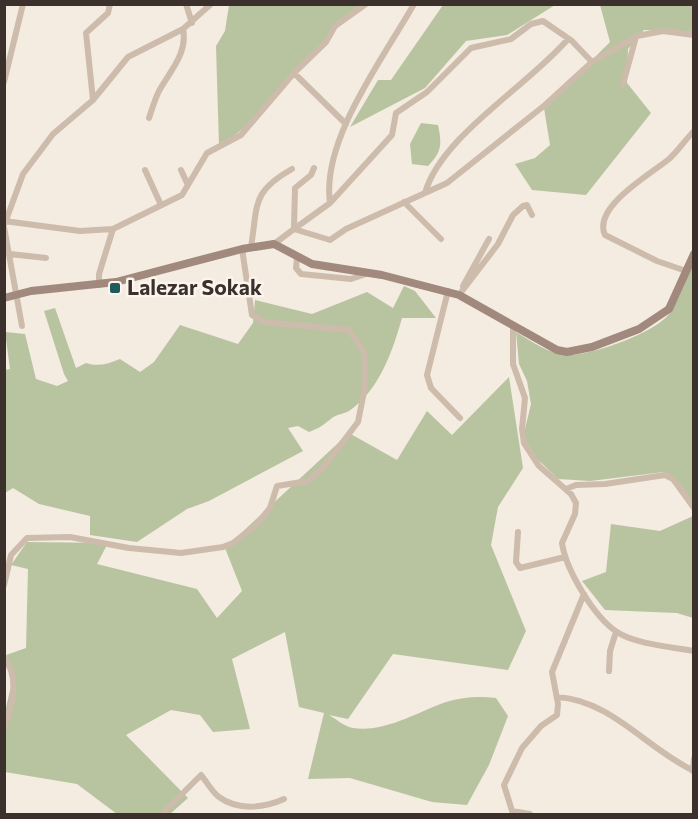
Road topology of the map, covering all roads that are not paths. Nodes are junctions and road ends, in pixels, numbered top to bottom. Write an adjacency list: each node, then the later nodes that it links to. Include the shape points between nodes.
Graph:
1 (23, 4): 14 (street)
2 (110, 4): 16 (street, via 108,13 86,33)
3 (186, 4): 7 (street)
4 (211, 4): 7 (street)
5 (366, 4): 13 (street, via 336,26 326,42)
6 (414, 4): 18 (street)
7 (192, 23): 8 (street)
8 (183, 29): 16 (street, via 128,57); 17 (street, via 179,58 156,97)
9 (693, 35): 10 (street, via 663,31)
10 (637, 36): 12 (street); 15 (street)
11 (568, 39): 12 (street); 25 (street, via 456,142 429,178); 27 (street, via 549,23 538,20 511,39 471,48 427,92 396,113 392,135)
12 (592, 62): 25 (street, via 447,183)
13 (294, 73): 18 (street); 24 (street, via 241,135 207,153)
14 (4, 82)
15 (623, 84)
16 (93, 100): 30 (street, via 53,134 28,166 13,195)
17 (149, 118)
18 (346, 124): 27 (street, via 327,183)
19 (693, 131): 41 (street, via 670,158 615,201 603,231 657,261)
20 (314, 168): 32 (street, via 295,188)
21 (145, 170): 28 (street)
22 (181, 170): 24 (street)
23 (292, 170): 36 (street, via 266,185)
24 (187, 183): 28 (street, via 182,195)
25 (425, 193): 26 (street)
26 (404, 202): 32 (street, via 330,240); 34 (street)
27 (330, 203): 32 (street)
28 (161, 205): 31 (street)
29 (532, 215): 46 (street, via 527,205 519,209)
30 (5, 223): 31 (street, via 80,231); 37 (street)
31 (113, 229): 43 (street)
32 (294, 229): 35 (street)
33 (489, 238): 46 (street)
34 (441, 239)
35 (274, 244): 36 (main road); 40 (main road)
36 (246, 248): 43 (main road); 54 (street, via 255,318 349,330 364,352 365,387 355,428 308,482 276,486 270,508 233,543 181,553 70,537 27,538)
37 (10, 254): 39 (street); 45 (street)
38 (693, 254): 41 (main road)
39 (46, 258)
40 (297, 258): 42 (main road, via 326,268); 42 (street, via 296,268 302,274 351,279)
41 (687, 271): 48 (main road, via 662,316 592,347 557,350)
42 (369, 273): 44 (main road)
43 (99, 285): 45 (main road)
44 (448, 291): 46 (main road); 50 (street, via 427,375 431,388)
45 (16, 295): 47 (main road); 49 (street)
46 (459, 295): 48 (main road)
47 (4, 298)
48 (513, 325): 51 (street, via 513,364 525,398 524,443 539,466)
49 (22, 326)
50 (460, 418)
51 (566, 489): 52 (street, via 665,475 673,479); 55 (street, via 574,498 576,509 562,543)
52 (693, 508)
53 (518, 532): 55 (street, via 516,562 520,568)
54 (8, 553): 56 (street)
55 (565, 557): 57 (street)
56 (4, 585)
57 (585, 594): 58 (street); 62 (street, via 552,672)
58 (616, 632): 59 (street); 61 (street)
59 (693, 651)
60 (4, 657): 63 (street, via 13,670 14,685)
61 (609, 671)
62 (556, 697): 65 (street, via 572,698 610,715); 67 (street, via 557,715 522,748 504,785)
63 (4, 726)
64 (693, 759): 65 (street)
65 (693, 771)
66 (284, 799): 68 (street, via 263,807 236,804 218,796 201,775)
67 (512, 813): 69 (street)
68 (162, 814)
69 (530, 814)

